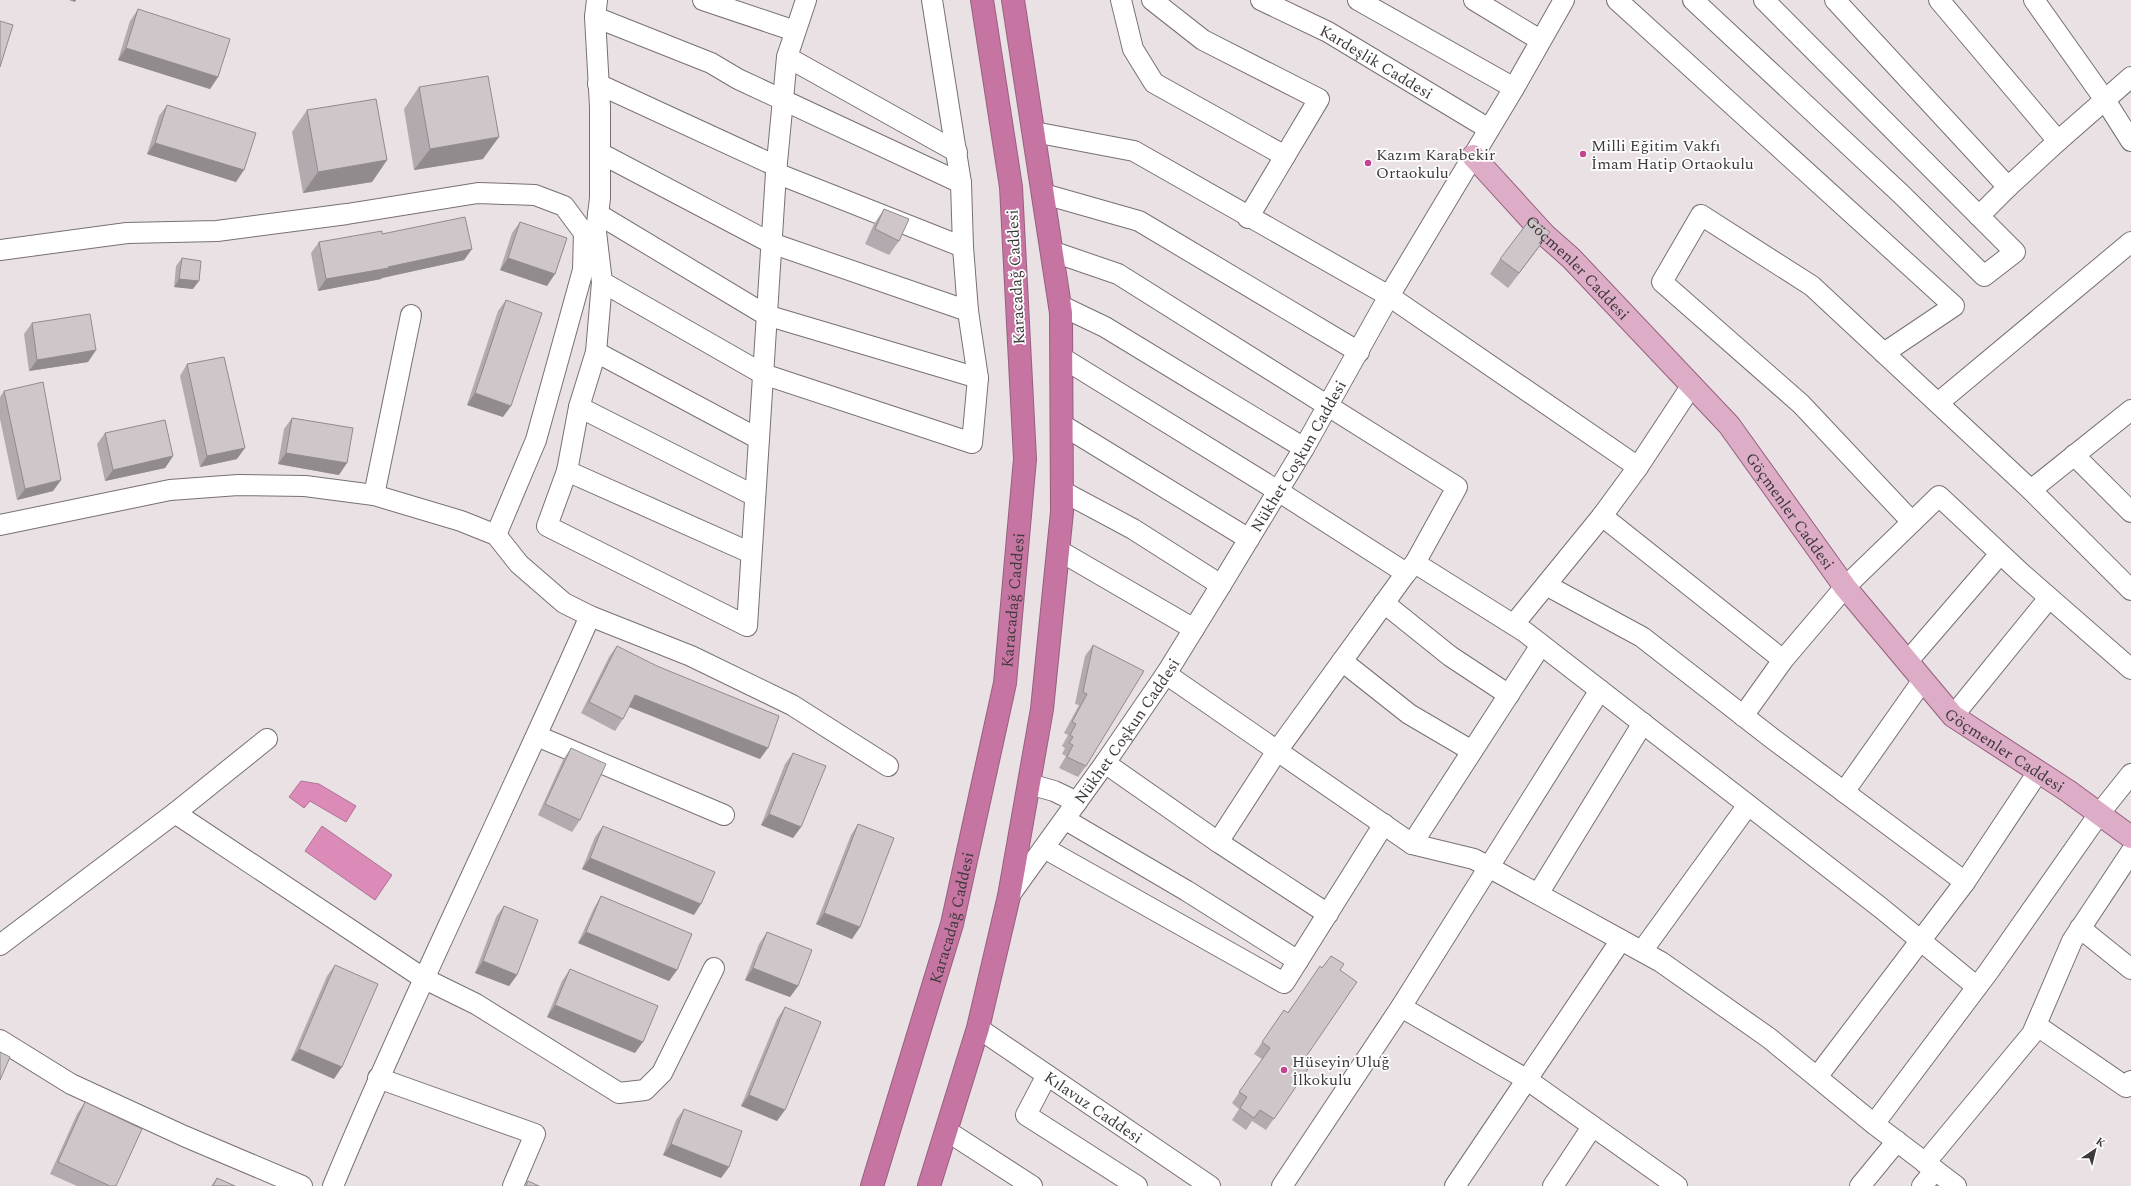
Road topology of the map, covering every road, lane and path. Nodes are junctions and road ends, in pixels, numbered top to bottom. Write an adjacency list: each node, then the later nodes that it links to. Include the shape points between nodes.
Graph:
1 (703, 0): 19 (street)
2 (806, 0): 19 (street)
3 (932, 0): 31 (street)
4 (982, 0): 160 (highway, Karacadağ Caddesi, via 1011,187 1025,459 1005,682 952,924)
5 (1013, 0): 28 (highway)
6 (1121, 0): 33 (street, via 1133,49 1154,83)
7 (1152, 0): 33 (street, via 1202,40 1319,99)
8 (1261, 0): 27 (street, Kardeşlik Caddesi, via 1328,32)
9 (1358, 0): 24 (street)
10 (1474, 0): 20 (street)
11 (1564, 0): 20 (street, Nükhet Coşkun Caddesi)
12 (1617, 0): 55 (street, via 1954,306)
13 (1693, 0): 40 (street, via 1901,194 1984,276 2015,252)
14 (1764, 0): 40 (street)
15 (1835, 0): 37 (street)
16 (2034, 0): 26 (street)
17 (1942, 1): 29 (street)
18 (596, 8): 23 (street); 25 (street)
19 (796, 31): 21 (street)
20 (1540, 40): 24 (street, Nükhet Coşkun Caddesi)
21 (787, 57): 25 (street); 31 (street)
22 (2131, 77): 26 (street)
23 (598, 84): 32 (street); 35 (street)
24 (1514, 88): 27 (street, Nükhet Coşkun Caddesi)
25 (783, 99): 35 (street); 36 (street)
26 (2105, 100): 29 (street); 30 (street)
27 (1489, 129): 34 (street, Nükhet Coşkun Caddesi)
28 (1034, 132): 38 (highway); 41 (street, via 1134,151)
29 (2058, 141): 37 (street)
30 (2131, 141)
31 (957, 152): 36 (street)
32 (600, 153): 39 (street); 43 (street)
33 (1285, 156): 41 (street)
34 (1474, 156): 48 (street, Nükhet Coşkun Caddesi); 59 (main road, Göçmenler Caddesi, via 1546,235)
35 (776, 170): 43 (street); 44 (street)
36 (961, 183): 44 (street)
37 (2008, 186): 40 (street)
38 (1044, 194): 46 (highway); 54 (street, via 1139,221)
39 (598, 214): 47 (street, via 596,232); 52 (street)
40 (1979, 216)
41 (1248, 218): 48 (street)
42 (2131, 242): 60 (street)
43 (771, 243): 50 (street); 52 (street)
44 (963, 247): 50 (street)
45 (0, 250): 79 (street, via 127,233 217,231 478,193 535,195 564,206 584,233 583,270 536,440)
46 (1052, 252): 49 (highway); 61 (street, via 1118,274)
47 (602, 282): 53 (street); 57 (street)
48 (1388, 296): 54 (street, Nükhet Coşkun Caddesi); 68 (street)
49 (1059, 305): 56 (highway); 66 (street, via 1105,327)
50 (968, 311): 58 (street)
51 (411, 315): 73 (street)
52 (766, 315): 57 (street); 58 (street)
53 (596, 352): 62 (street); 65 (street)
54 (1359, 352): 61 (street, Nükhet Coşkun Caddesi)
55 (1884, 353): 60 (street); 77 (street, via 1812,286 1701,215 1662,282 1801,404)
56 (1061, 357): 64 (highway); 72 (street)
57 (763, 374): 58 (street, via 972,443); 65 (street)
58 (978, 378)
59 (1692, 385): 68 (street); 87 (main road, Göçmenler Caddesi, via 1729,425)
60 (1938, 403): 70 (street)
61 (1328, 404): 66 (street, Nükhet Coşkun Caddesi); 84 (street, via 1457,487)
62 (579, 408): 69 (street); 74 (street)
63 (2128, 417): 67 (street)
64 (1061, 424): 71 (highway); 80 (street)
65 (759, 439): 74 (street)
66 (1304, 448): 72 (street, Nükhet Coşkun Caddesi)
67 (2074, 455): 70 (street); 75 (street)
68 (1638, 467): 76 (street)
69 (567, 471): 82 (street); 82 (street, via 547,526 747,626)
70 (2031, 490): 88 (street)
71 (1062, 491): 81 (highway); 85 (street, via 1133,529)
72 (1278, 491): 80 (street, Nükhet Coşkun Caddesi); 84 (street)
73 (374, 495): 78 (street, via 305,486 238,485 185,489); 79 (street, via 461,521)
74 (755, 496): 82 (street)
75 (2131, 512)
76 (1602, 516): 86 (street); 95 (street)
77 (1912, 522): 83 (street, via 1939,496); 87 (street)
78 (0, 525)
79 (496, 535): 91 (street, via 519,564 564,603)
80 (1248, 540): 85 (street, Nükhet Coşkun Caddesi)
81 (1058, 550): 93 (street); 114 (highway, via 1042,709)
82 (751, 553)
83 (2000, 554): 89 (street); 97 (street)
84 (1411, 568): 90 (street); 92 (street)
85 (1221, 585): 93 (street, Nükhet Coşkun Caddesi)
86 (1546, 585): 92 (street); 103 (street, via 1642,637)
87 (1845, 587): 95 (street); 97 (main road, Göçmenler Caddesi)
88 (2131, 590)
89 (2049, 598): 98 (street); 104 (street)
90 (1384, 603): 96 (street); 102 (street, via 1450,656)
91 (590, 616): 106 (street); 111 (street, via 691,656 792,705)
92 (1514, 624): 94 (street)
93 (1194, 629): 99 (street, Nükhet Coşkun Caddesi)
94 (1541, 645): 101 (street); 102 (street)
95 (1783, 660): 103 (street)
96 (1342, 661): 108 (street); 109 (street, via 1409,714)
97 (1907, 662): 100 (main road, Göçmenler Caddesi)
98 (2131, 670)
99 (1166, 674): 108 (street); 110 (street, Nükhet Coşkun Caddesi)
100 (1923, 680): 104 (main road, Göçmenler Caddesi); 115 (street)
101 (1600, 690): 105 (street); 128 (street)
102 (1509, 695): 109 (street)
103 (1743, 716): 115 (street)
104 (1953, 716): 112 (main road, Göçmenler Caddesi)
105 (1643, 723): 117 (street); 130 (street)
106 (537, 736): 120 (street); 141 (street)
107 (267, 739): 118 (street)
108 (1277, 751): 122 (street); 124 (street)
109 (1472, 751): 125 (street)
110 (1105, 763): 116 (street, Nükhet Coşkun Caddesi); 124 (street)
111 (888, 766)
112 (2038, 772): 119 (main road, Göçmenler Caddesi); 129 (street)
113 (2131, 774): 119 (street)
114 (1029, 784): 116 (street, via 1054,791); 131 (highway)
115 (1844, 792): 129 (street)
116 (1077, 802): 121 (street, Nükhet Coşkun Caddesi)
117 (1748, 805): 135 (street); 137 (street)
118 (175, 813): 136 (street); 141 (street)
119 (2099, 814): 123 (main road, Göçmenler Caddesi); 142 (street)
120 (724, 815)
121 (1066, 820): 126 (street, Nükhet Coşkun Caddesi); 138 (street, via 1187,891)
122 (1384, 824): 125 (street); 132 (street)
123 (2131, 837)
124 (1218, 842): 132 (street)
125 (1412, 844): 128 (street, via 1474,859)
126 (1044, 848): 131 (street, Nükhet Coşkun Caddesi); 138 (street, via 1284,983)
127 (2131, 852): 133 (street)
128 (1489, 867): 130 (street); 143 (street)
129 (1965, 882): 135 (street)
130 (1538, 894): 134 (street)
131 (1008, 896): 145 (highway)
132 (1328, 914): 138 (street)
133 (2080, 928): 140 (street); 144 (street)
134 (1621, 940): 137 (street); 150 (street)
135 (1922, 942): 142 (street); 148 (street)
136 (0, 945)
137 (1642, 951): 148 (street, via 1769,1038)
138 (1298, 961)
139 (714, 968): 141 (street, via 662,1073 645,1090 619,1093 476,1004)
140 (2131, 969)
141 (423, 978): 149 (street)
142 (1977, 988): 152 (street)
143 (1401, 1007): 150 (street); 165 (street)
144 (2036, 1025): 151 (street, via 2126,1087); 156 (street, via 2032,1034)
145 (978, 1028): 147 (street, Kılavuz Caddesi); 154 (highway)
146 (0, 1040): 157 (street, via 71,1084)
147 (1047, 1075): 163 (street, via 1026,1115); 164 (street, Kılavuz Caddesi)
148 (1817, 1077): 152 (street)
149 (378, 1078): 158 (street); 159 (street, via 535,1134)
150 (1526, 1080): 153 (street); 166 (street)
151 (2131, 1080)
152 (1874, 1124): 155 (street)
153 (1592, 1127): 167 (street); 168 (street)
154 (947, 1131): 161 (highway); 162 (street)
155 (1897, 1141): 156 (street); 169 (street)
156 (1930, 1166): 170 (street); 171 (street)
157 (302, 1186)
158 (333, 1186)
159 (513, 1186)
160 (872, 1186)
161 (929, 1186)
162 (1032, 1186)
163 (1136, 1186)
164 (1210, 1186)
165 (1282, 1186)
166 (1455, 1186)
167 (1553, 1186)
168 (1677, 1186)
169 (1860, 1186)
170 (1922, 1186)
171 (1956, 1186)

